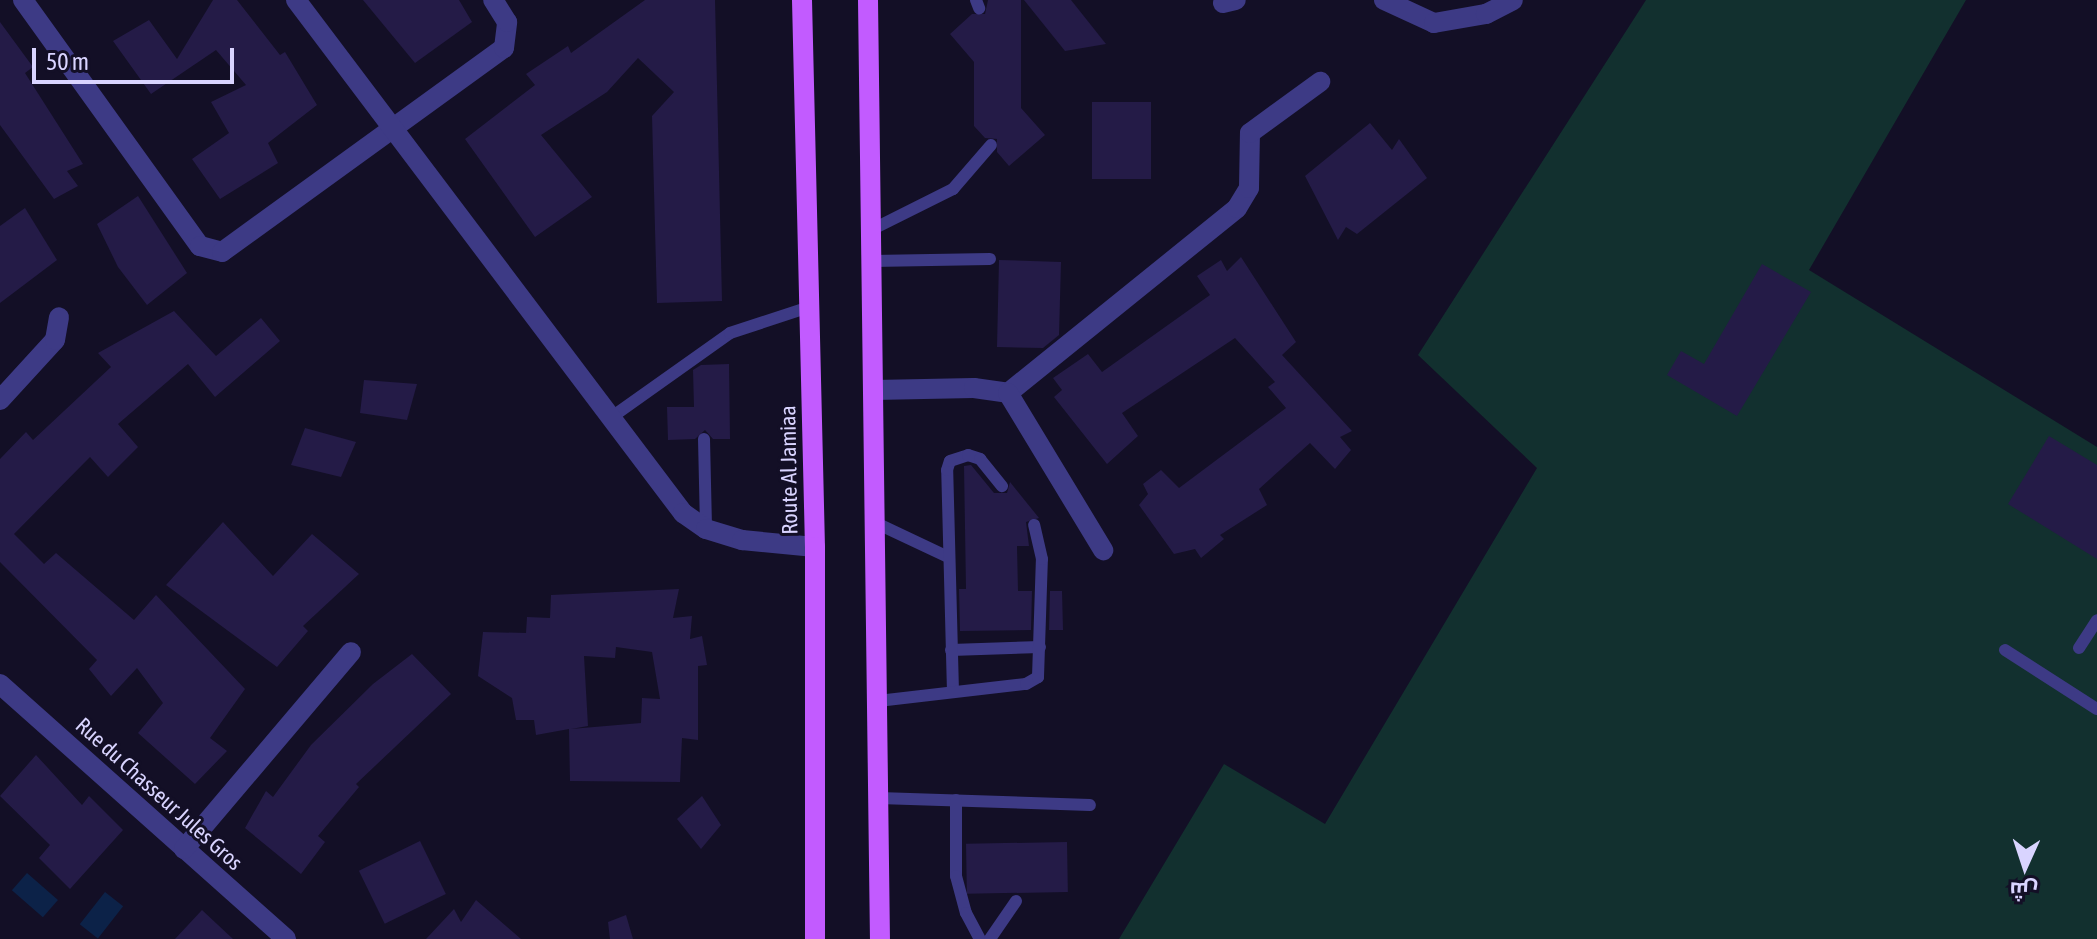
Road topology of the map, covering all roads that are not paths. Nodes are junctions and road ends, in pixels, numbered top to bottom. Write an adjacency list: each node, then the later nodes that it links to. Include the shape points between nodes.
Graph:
1 (23, 0): 10 (street, via 200,246 211,251 231,248)
2 (296, 0): 10 (street)
3 (493, 0): 10 (street, via 507,22 504,48)
4 (802, 0): 15 (main road, Route Al Jamiaa)
5 (868, 0): 12 (main road)
6 (1384, 0): 8 (street)
7 (1513, 0): 8 (street, via 1454,23 1434,23)
8 (1417, 8)
9 (1320, 82): 18 (street, via 1250,133 1249,188 1237,208)
10 (394, 124): 20 (street)
11 (991, 145): 12 (lane, via 953,189)
12 (871, 230): 14 (main road)
13 (990, 259): 14 (lane)
14 (872, 261): 17 (main road)
15 (809, 307): 20 (lane, via 730,333 703,358); 26 (main road, Route Al Jamiaa)
16 (59, 317): 19 (street, via 55,340)
17 (874, 390): 18 (street, via 974,388); 23 (main road)
18 (1008, 393): 27 (street)
19 (0, 400)
20 (609, 419): 25 (street, via 683,513)
21 (704, 439): 25 (lane)
22 (1002, 486): 28 (lane, via 980,459 968,455 950,461)
23 (876, 523): 28 (lane); 37 (main road)
24 (1034, 525): 30 (lane, via 1042,559)
25 (706, 529): 26 (street, via 742,540)
26 (815, 547): 45 (main road, Route Al Jamiaa)
27 (1103, 550)
28 (948, 557): 32 (lane)
29 (2097, 620): 31 (lane)
30 (1040, 647): 32 (lane); 36 (lane, via 1033,682)
31 (2079, 648)
32 (951, 650): 36 (lane)
33 (2005, 650): 38 (lane)
34 (351, 652): 42 (street)
35 (0, 684): 42 (street, Rue du Chasseur Jules Gros)
36 (953, 692): 37 (lane)
37 (878, 701): 39 (main road)
38 (2097, 709)
39 (879, 798): 40 (lane); 46 (main road)
40 (956, 800): 41 (lane); 47 (lane, via 956,876)
41 (1090, 805)
42 (184, 849): 44 (street, Rue du Chasseur Jules Gros)
43 (1016, 901): 48 (lane)
44 (286, 939)
45 (815, 939)
46 (880, 939)
47 (980, 939)
48 (990, 939)

